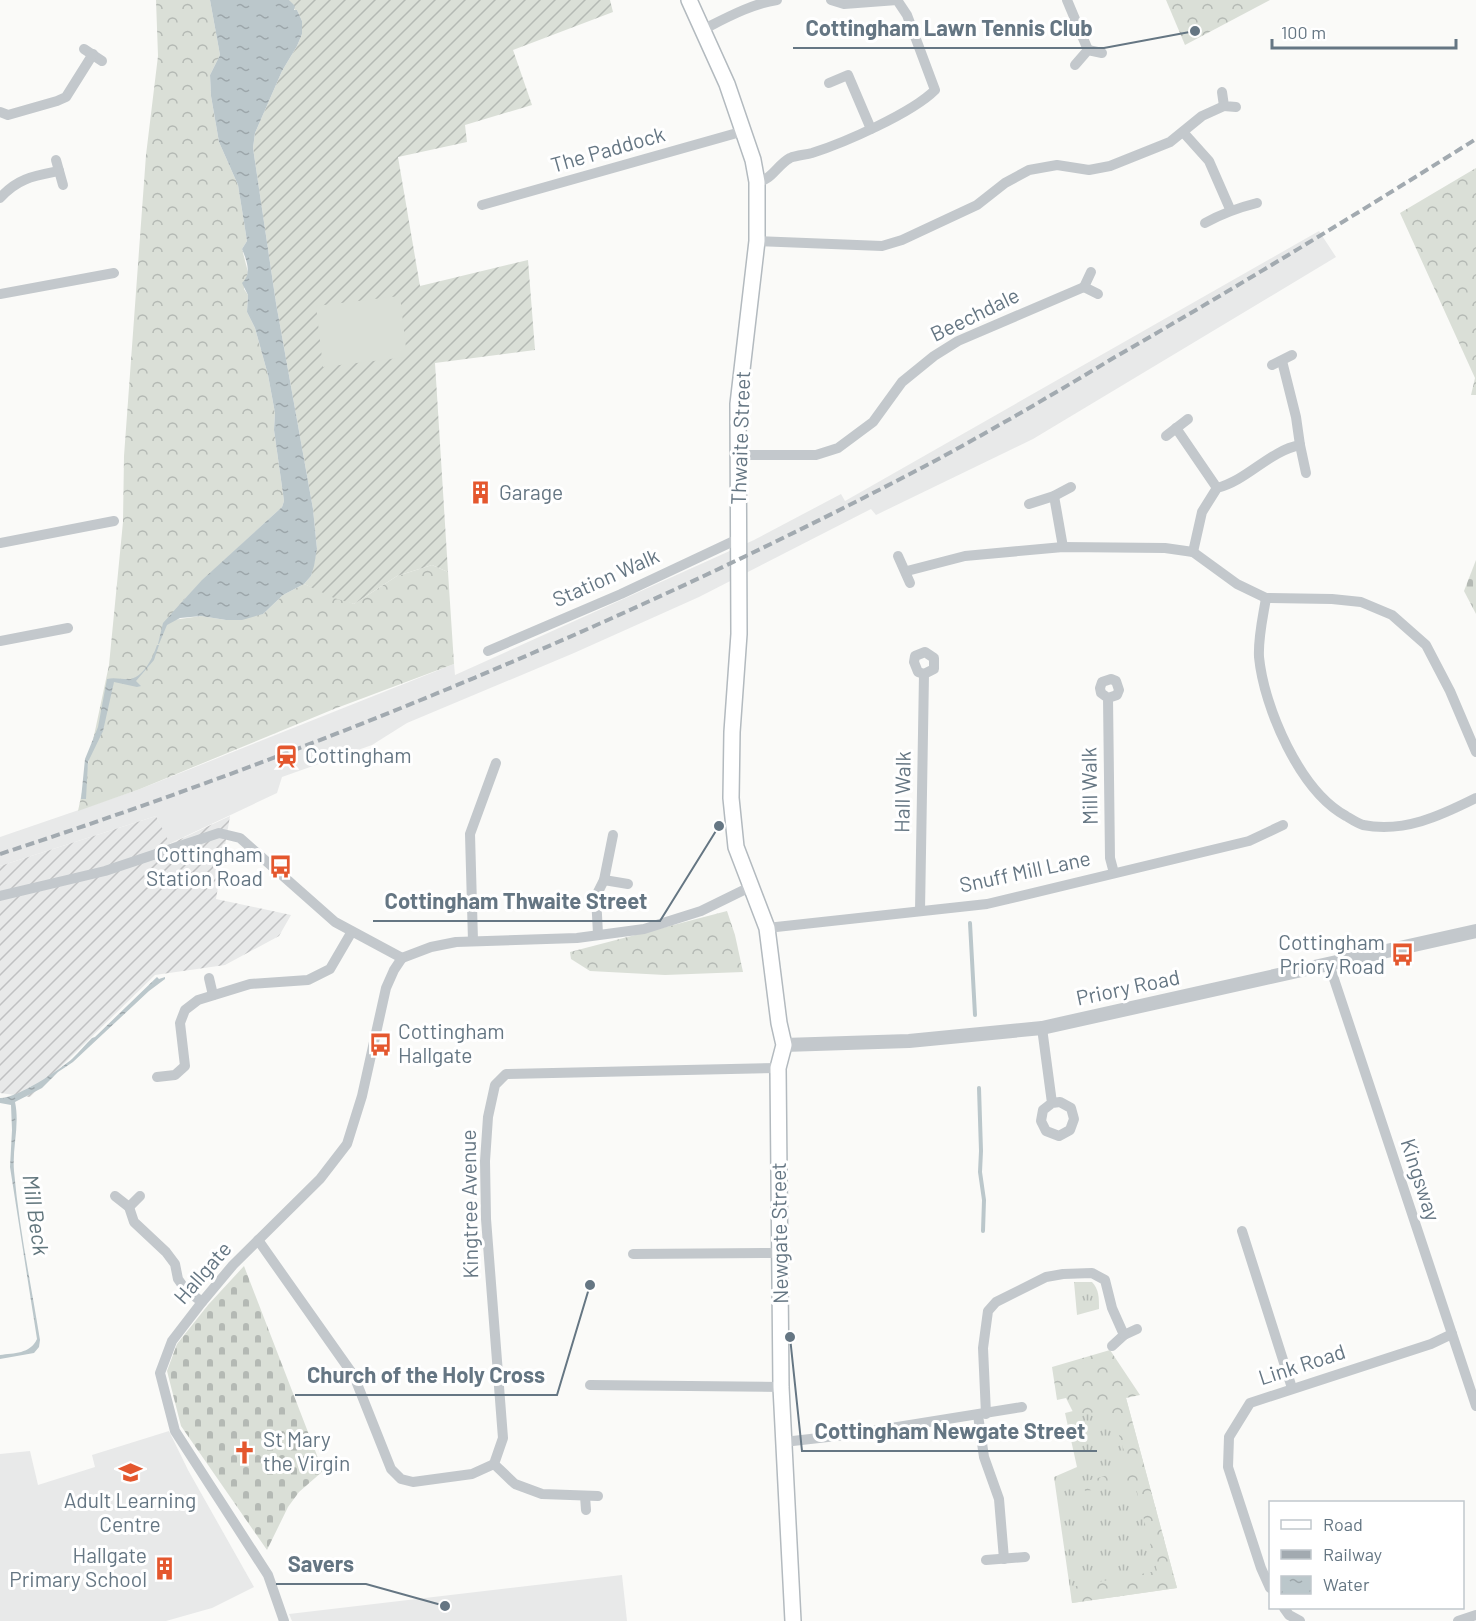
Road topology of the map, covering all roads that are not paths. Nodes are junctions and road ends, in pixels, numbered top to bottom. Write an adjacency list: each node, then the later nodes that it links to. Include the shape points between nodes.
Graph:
1 (688, 0): 6 (main road, Thwaite Street)
2 (777, 0): 6 (street)
3 (831, 0): 4 (street, via 844,4)
4 (873, 0): 14 (street, via 897,0 907,15 934,90 924,101)
5 (1067, 0): 7 (street)
6 (702, 30): 15 (main road, Thwaite Street)
7 (1088, 50): 8 (street); 10 (street)
8 (1102, 53)
9 (93, 54): 13 (street, via 66,97 8,114)
10 (1075, 65)
11 (829, 83): 14 (street, via 848,75)
12 (1222, 92): 16 (street, via 1230,107 1202,116)
13 (0, 112)
14 (871, 129): 17 (street, via 811,154 787,159 768,178)
15 (744, 131): 17 (main road, Thwaite Street); 21 (street, The Paddock)
16 (1183, 132): 22 (street, via 1209,161); 24 (street, via 1170,142 1110,166 1089,170 1057,165 1029,170 977,205 882,246)
17 (757, 182): 24 (main road, Thwaite Street)
18 (63, 185): 19 (street, via 58,165 10,186)
19 (0, 198)
20 (1257, 203): 22 (street)
21 (482, 205)
22 (1230, 209): 23 (street)
23 (1204, 223)
24 (758, 241): 35 (main road, Thwaite Street, via 738,404)
25 (1091, 272): 27 (street)
26 (114, 273): 28 (street)
27 (1084, 287): 29 (street); 35 (street, Beechdale, via 976,333 934,356 902,382 873,422 838,448 816,455)
28 (0, 294)
29 (1098, 294)
30 (1282, 360): 34 (street)
31 (1188, 418): 32 (street)
32 (1176, 428): 33 (street); 38 (street)
33 (1166, 436)
34 (1300, 446): 36 (street); 38 (street, via 1287,448 1233,484)
35 (737, 455): 42 (main road, Thwaite Street)
36 (1306, 473)
37 (1071, 487): 39 (street)
38 (1217, 488): 45 (street, via 1202,512)
39 (1054, 496): 40 (street); 44 (street)
40 (1029, 504)
41 (114, 521): 43 (street)
42 (738, 539): 52 (street, Station Walk); 63 (main road, Thwaite Street, via 739,634 731,798 736,847)
43 (0, 543)
44 (1064, 547): 45 (street); 47 (street, via 965,556)
45 (1193, 552): 49 (street, via 1236,584)
46 (898, 556): 47 (street)
47 (907, 571): 48 (street)
48 (910, 582)
49 (1266, 598): 55 (street, via 1361,602 1392,615 1426,645); 57 (street, via 1259,655 1264,688 1291,755 1317,793 1335,810 1361,824 1398,827 1439,816)
50 (68, 628): 51 (street, via 53,624)
51 (0, 641)
52 (488, 651)
53 (924, 674): 65 (street, Hall Walk)
54 (1108, 698): 60 (street, Mill Walk, via 1110,858)
55 (1476, 752)
56 (496, 763): 70 (street, via 470,834)
57 (1476, 798)
58 (1283, 825): 60 (street, Snuff Mill Lane, via 1249,841)
59 (613, 835): 61 (street)
60 (1114, 873): 65 (street, Snuff Mill Lane, via 987,904)
61 (604, 880): 62 (street); 69 (street, via 596,896)
62 (628, 884)
63 (750, 887): 66 (main road, Newgate Street); 69 (street, via 700,911 644,929)
64 (0, 896): 68 (street, via 105,871 219,833 240,838)
65 (920, 911): 66 (street, Snuff Mill Lane)
66 (768, 928): 76 (main road, Newgate Street)
67 (1476, 931): 72 (street, Priory Road)
68 (351, 933): 71 (street); 74 (street, via 330,969 308,980 249,984)
69 (598, 934): 70 (street)
70 (473, 941): 71 (street, via 430,947)
71 (402, 958): 84 (street, Hallgate, via 386,988 347,1144 320,1179)
72 (1329, 964): 75 (street, Priory Road); 89 (street, Kingsway)
73 (209, 978): 74 (street)
74 (213, 995): 78 (street, via 185,1010 180,1023 185,1066 175,1075)
75 (1041, 1028): 76 (street, Priory Road, via 909,1041); 79 (street)
76 (784, 1045): 77 (main road, Newgate Street)
77 (778, 1068): 85 (main road, Newgate Street); 99 (street, Kingtree Avenue, via 507,1074 495,1084 485,1161 503,1438)
78 (157, 1077)
79 (1052, 1102)
80 (115, 1196): 82 (street)
81 (140, 1196): 82 (street)
82 (129, 1207): 87 (street, via 134,1222 175,1264 185,1289)
83 (1242, 1232): 94 (street)
84 (258, 1240): 87 (street, Hallgate); 99 (street, via 354,1376 391,1469 401,1479 413,1482 472,1474)
85 (780, 1253): 86 (street); 93 (main road, Newgate Street)
86 (633, 1254)
87 (202, 1302): 109 (street, Hallgate, via 172,1341 160,1373 168,1408 175,1431 268,1575)
88 (1137, 1329): 90 (street)
89 (1452, 1334): 94 (street, Link Road); 96 (street, Kingsway)
90 (1124, 1335): 91 (street); 97 (street, via 1105,1280 1092,1274 1046,1277 996,1302 988,1311 983,1348)
91 (1112, 1346)
92 (590, 1385): 93 (street)
93 (781, 1387): 98 (main road, Newgate Street)
94 (1292, 1388): 106 (street, Link Road, via 1250,1403 1228,1437 1228,1467)
95 (1022, 1407): 97 (street)
96 (1476, 1407)
97 (982, 1414): 98 (street); 104 (street, via 984,1456 999,1499)
98 (784, 1442): 110 (main road, Newgate Street)
99 (494, 1464): 100 (street, via 514,1484 542,1494)
100 (585, 1496): 101 (street); 102 (street)
101 (598, 1496)
102 (586, 1510)
103 (1025, 1557): 104 (street)
104 (1004, 1559): 105 (street)
105 (986, 1560)
106 (1269, 1586)
107 (1286, 1614): 111 (street)
108 (1476, 1616): 112 (street)
109 (284, 1621)
110 (794, 1621)
111 (1300, 1621)
112 (1458, 1621)

